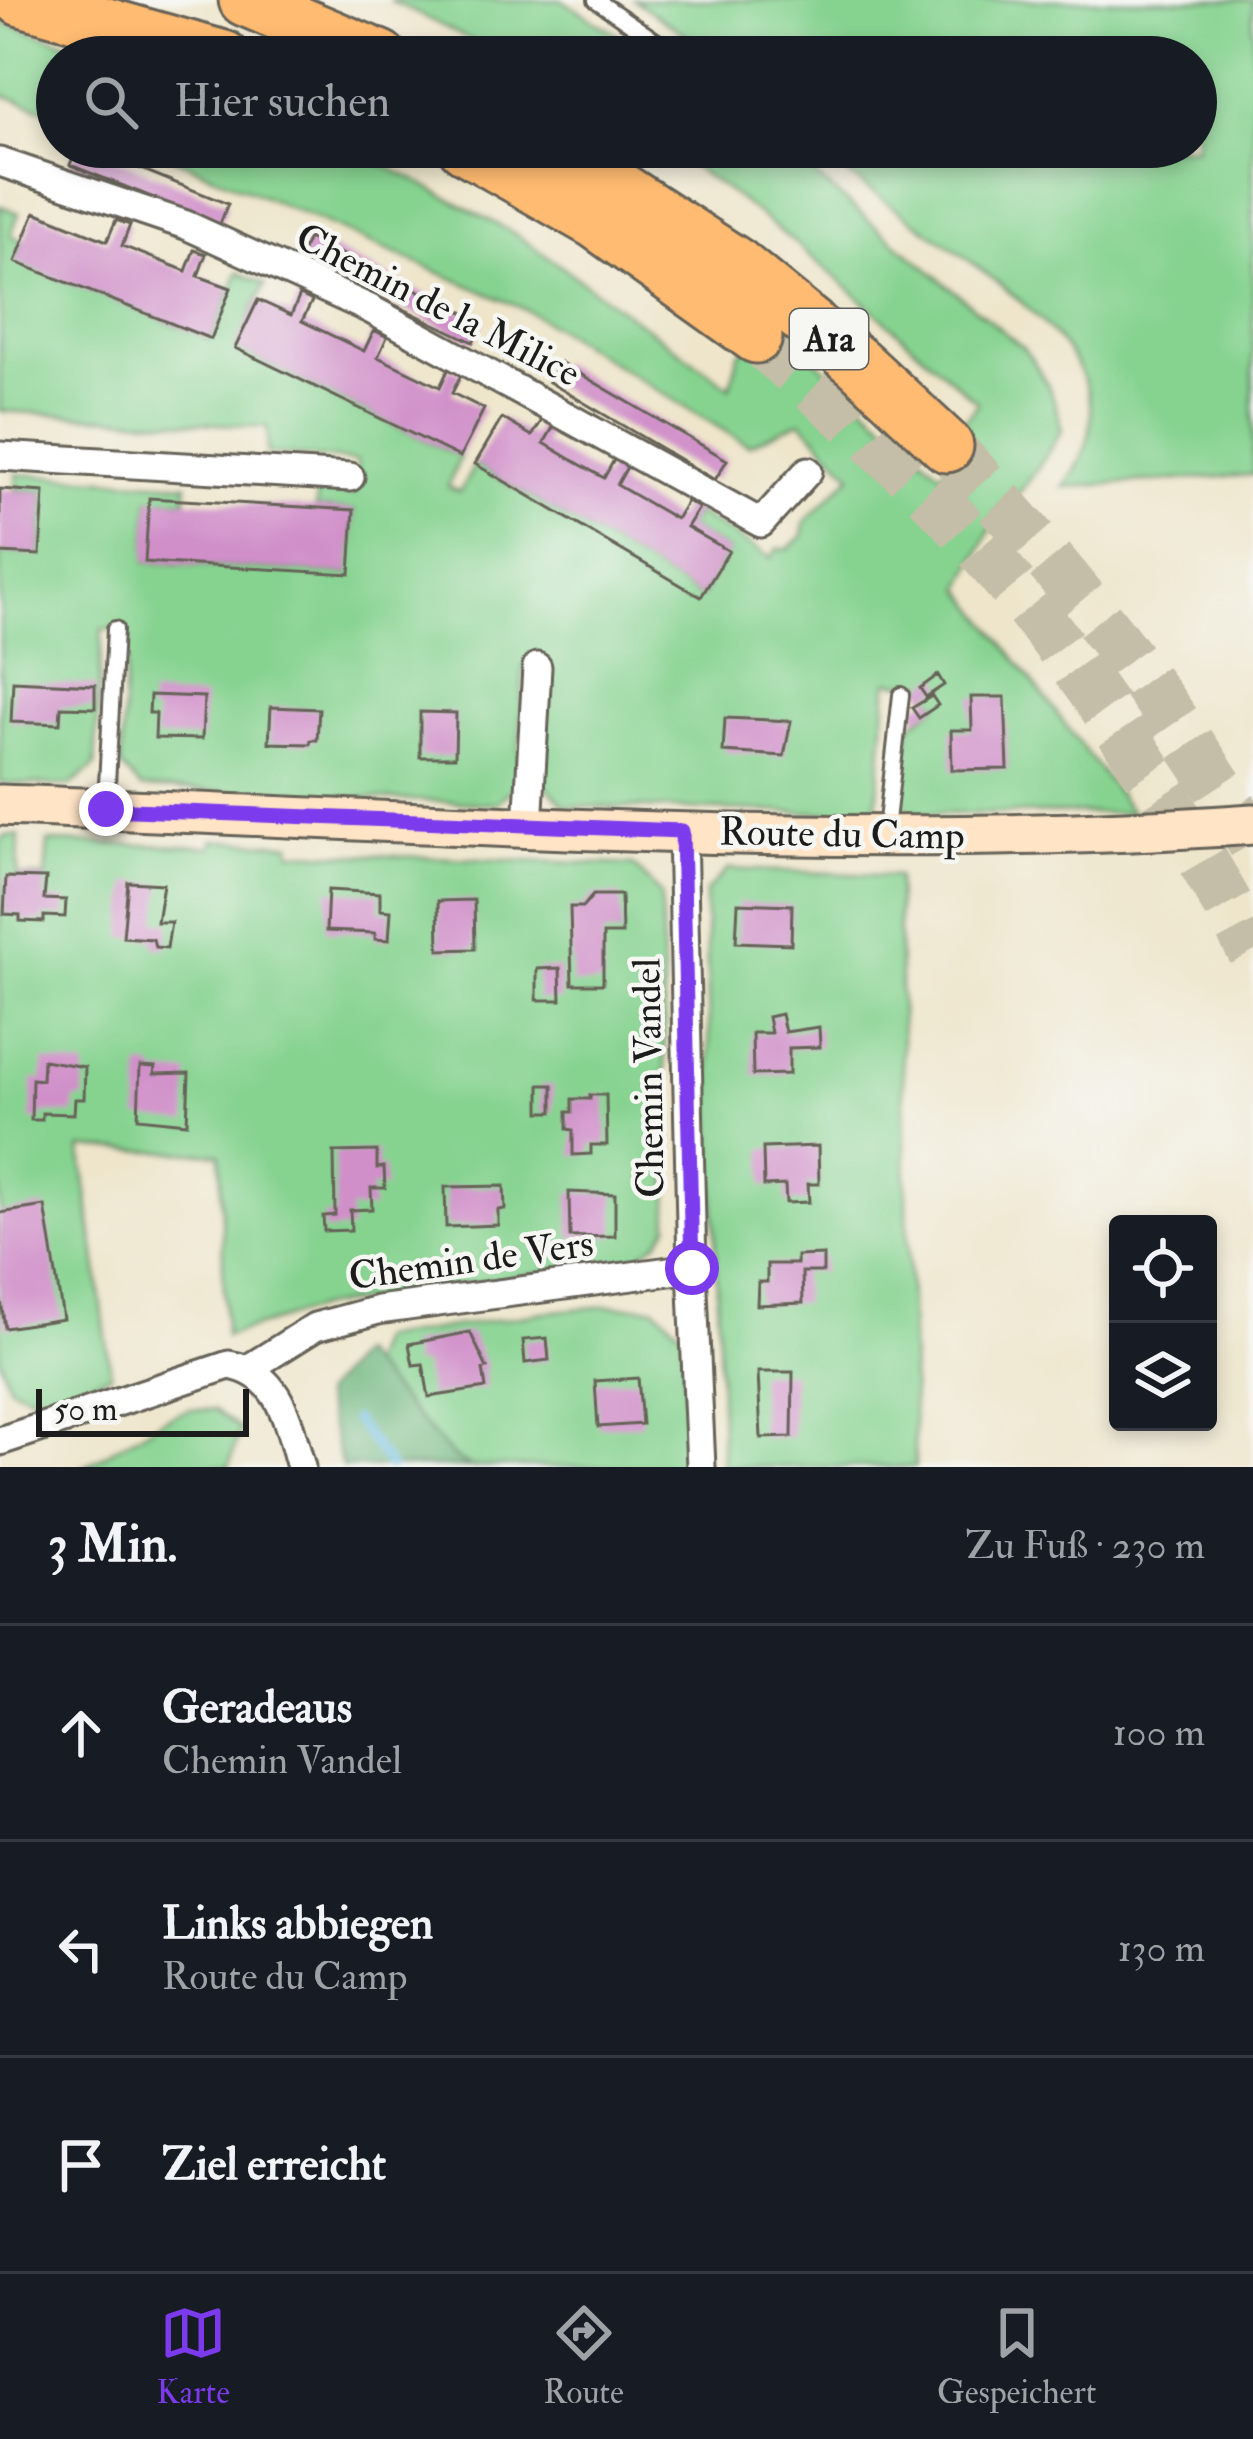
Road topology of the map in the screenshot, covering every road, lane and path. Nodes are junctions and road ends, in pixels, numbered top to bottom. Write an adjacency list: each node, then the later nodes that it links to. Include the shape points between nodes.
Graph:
1 (20, 0): 6 (highway)
2 (105, 0): 7 (highway)
3 (245, 0): 8 (highway)
4 (299, 0): 9 (highway)
5 (596, 0): 10 (lane)
6 (149, 36)
7 (208, 36)
8 (331, 36)
9 (372, 36)
10 (648, 36)
11 (0, 162): 19 (street, Chemin de la Milice, via 186,225 370,309 761,523)
12 (501, 168): 16 (highway, A1a, via 596,222)
13 (589, 168): 15 (highway, A1a)
14 (600, 168): 15 (highway, A1a)
15 (703, 241): 17 (highway, A1a, via 858,363)
16 (756, 337)
17 (947, 446)
18 (0, 456): 20 (street)
19 (808, 471)
20 (350, 477)
21 (115, 629): 25 (lane)
22 (537, 668): 27 (street)
23 (901, 695): 29 (lane)
24 (0, 805): 25 (street, Route du Camp)
25 (106, 809): 27 (street, Route du Camp)
26 (1253, 824): 29 (street, Route du Camp)
27 (528, 827): 28 (street, Route du Camp)
28 (682, 831): 29 (street, Route du Camp); 30 (street, Chemin Vandel)
29 (885, 836)
30 (692, 1268): 31 (street, Chemin de Vers, via 356,1315 316,1327); 34 (street, Chemin Vandel)
31 (248, 1369): 32 (street, Chemin de Vers, via 220,1366); 33 (street, via 274,1391)
32 (3, 1432)
33 (301, 1467)
34 (701, 1467)

